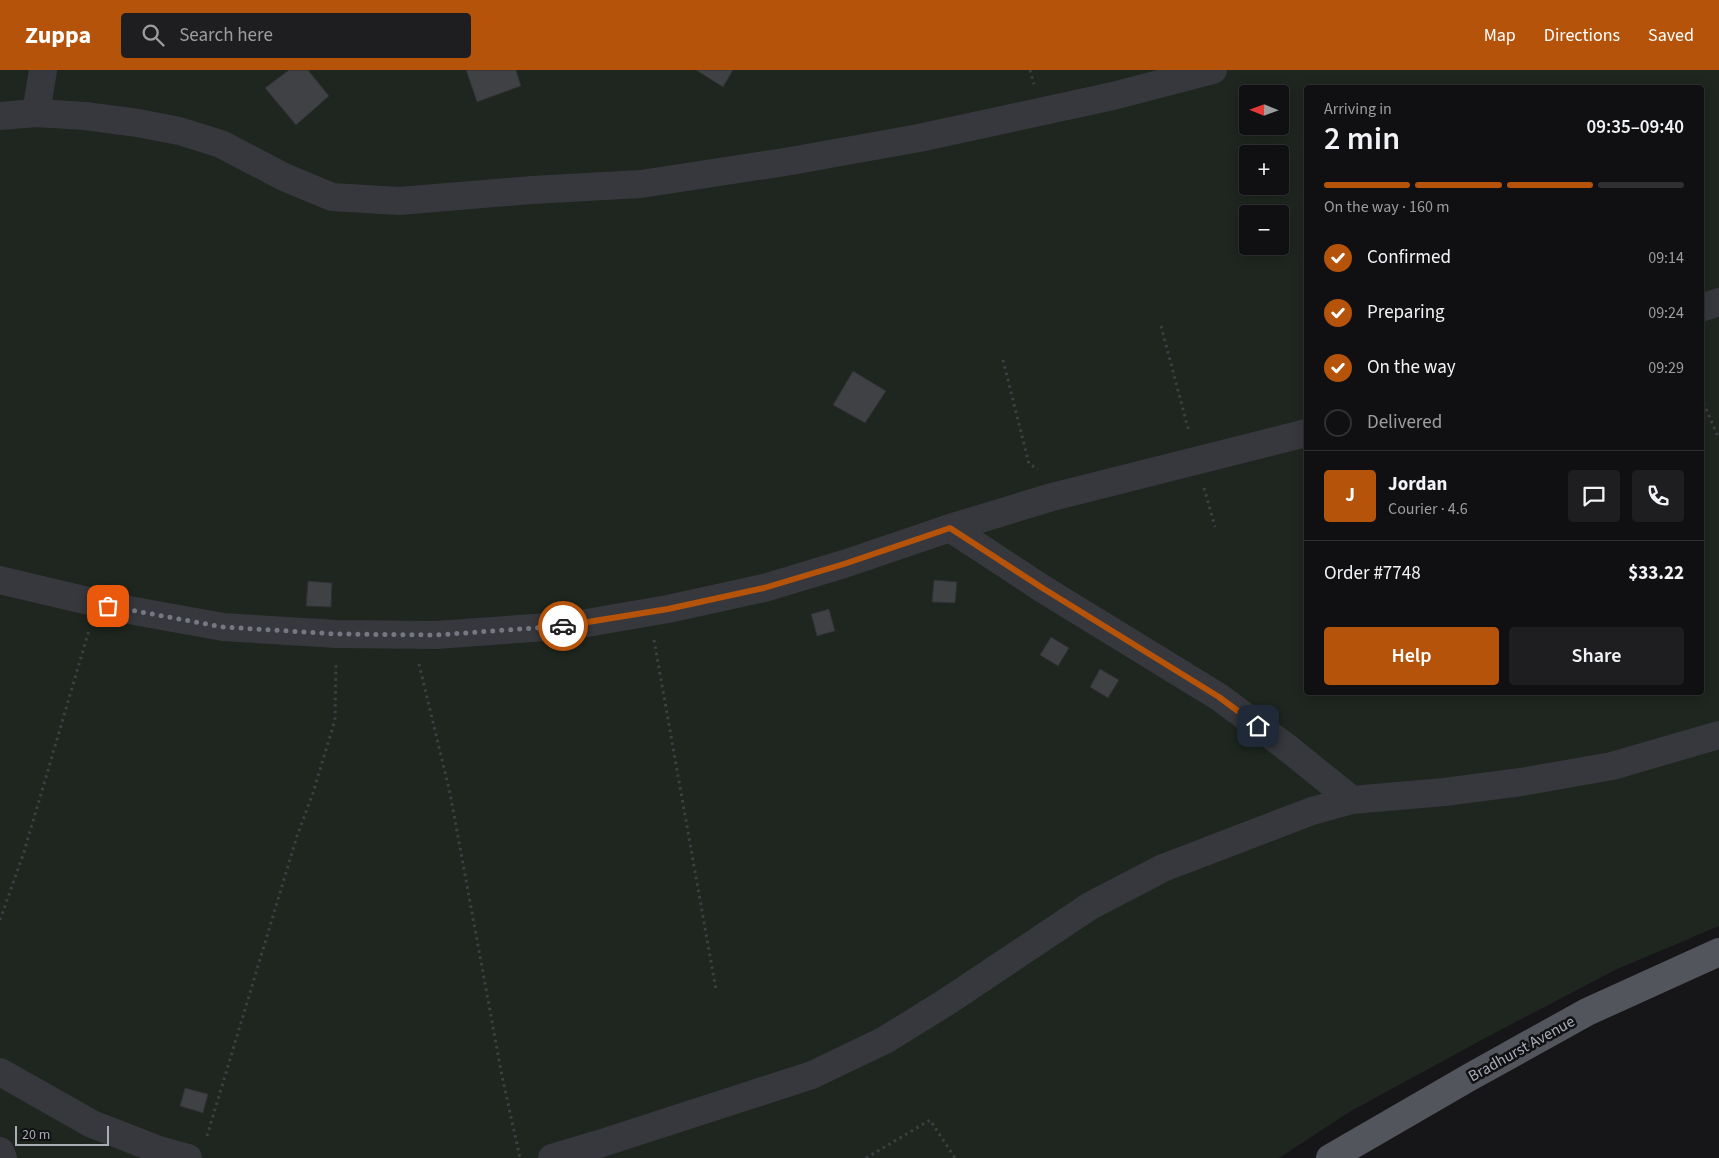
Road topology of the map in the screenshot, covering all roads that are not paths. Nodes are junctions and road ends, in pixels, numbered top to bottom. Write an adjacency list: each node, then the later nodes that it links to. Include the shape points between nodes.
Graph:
1 (43, 70): 3 (lane)
2 (1213, 70): 3 (lane, via 1113,96 919,138 784,162 641,184 398,201 332,197 284,177 221,144 179,131 85,116)
3 (36, 113): 4 (lane)
4 (0, 116)
5 (1719, 302): 6 (lane)
6 (1704, 307)
7 (1304, 433): 8 (lane, via 1075,492)
8 (950, 528): 9 (lane, via 764,588 649,613 575,625 436,635 337,634 223,627 97,603); 11 (lane, via 1219,697)
9 (0, 580)
10 (1719, 735): 11 (lane, via 1612,766 1521,782)
11 (1352, 800): 17 (lane, via 1312,811 1163,868 1090,906 885,1040 812,1075)
12 (1719, 952): 18 (main road, Bradhurst Avenue, via 1587,1012)
13 (0, 1072): 14 (lane, via 92,1124 159,1150)
14 (197, 1149)
15 (0, 1151): 16 (lane)
16 (3, 1158)
17 (552, 1158)
18 (1330, 1158)

